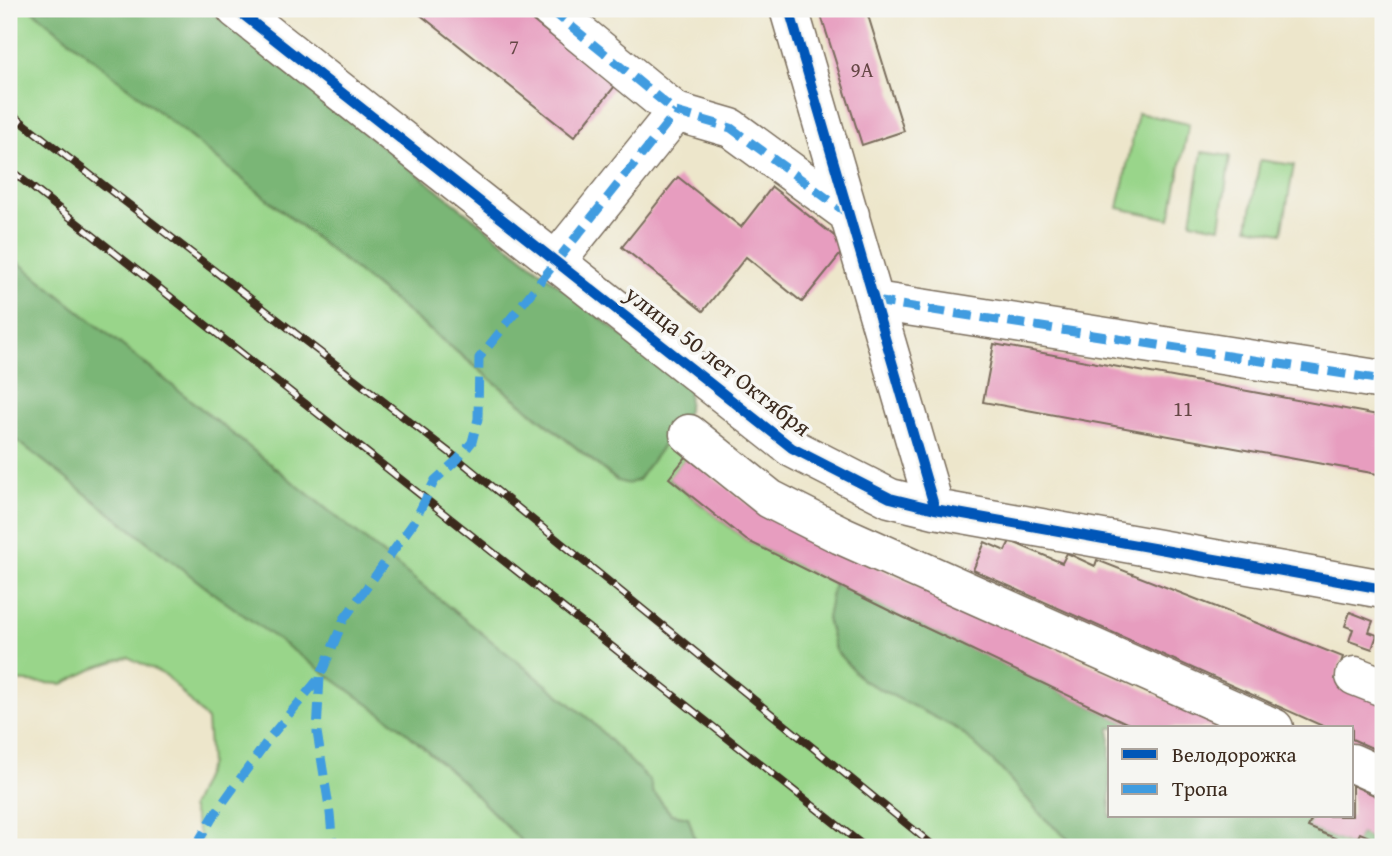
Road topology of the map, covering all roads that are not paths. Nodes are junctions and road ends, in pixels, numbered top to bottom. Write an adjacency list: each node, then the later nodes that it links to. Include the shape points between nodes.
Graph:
1 (236, 9): 6 (street, улица 50 лет Октября)
2 (550, 9): 4 (street)
3 (789, 9): 5 (street)
4 (676, 111): 5 (street, via 731,128); 6 (street)
5 (850, 215): 7 (street)
6 (556, 261): 10 (street, улица 50 лет Октября, via 792,448)
7 (874, 300): 8 (street); 11 (street)
8 (1383, 380)
9 (689, 434): 12 (street, via 770,499)
10 (886, 506): 11 (street, улица 50 лет Октября); 12 (street, via 858,529); 13 (street, via 893,543)
11 (935, 509): 14 (street, улица 50 лет Октября)
12 (841, 535): 13 (street)
13 (905, 562): 15 (street)
14 (1383, 589)
15 (1270, 726)
16 (1354, 764): 17 (street)
17 (1383, 777)

